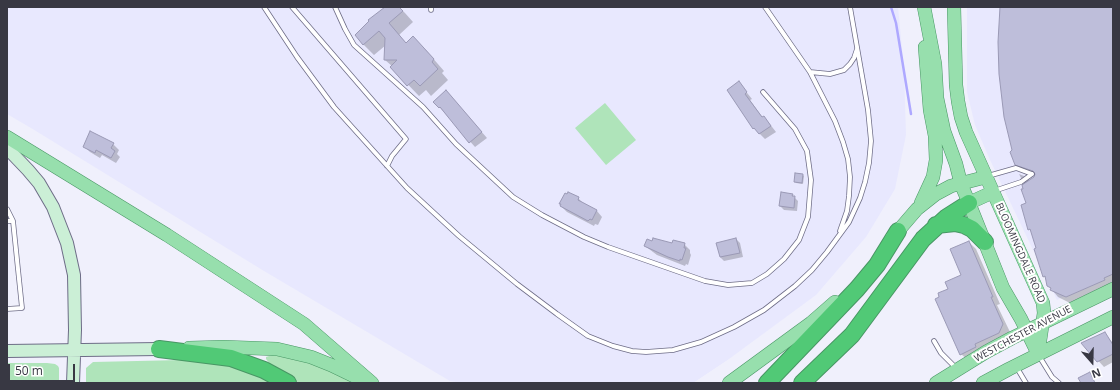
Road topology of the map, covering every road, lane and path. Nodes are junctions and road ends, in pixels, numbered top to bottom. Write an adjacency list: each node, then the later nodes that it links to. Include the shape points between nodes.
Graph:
1 (264, 7): 13 (lane, via 318,86)
2 (292, 7): 13 (lane, via 406,139)
3 (335, 7): 10 (lane, via 354,45 423,107 456,144 514,197 584,237 705,281 728,285 752,283 767,274 784,259 799,240 808,217 811,180 807,151 795,129)
4 (765, 7): 9 (lane)
5 (850, 7): 8 (lane)
6 (924, 7): 15 (main road, via 935,64 940,116); 19 (main road, via 926,66 936,160 927,194)
7 (954, 7): 14 (main road, BLOOMINGDALE ROAD, via 958,101 966,132)
8 (857, 49): 9 (lane, via 854,58 844,70 830,74); 24 (lane, via 871,125 870,163 855,210)
9 (810, 72): 24 (lane, via 835,121 848,159 849,196 843,224)
10 (763, 92)
11 (7, 137): 42 (main road, via 167,235 304,324)
12 (7, 148): 33 (main road, via 39,183 53,207 67,243 74,275)
13 (387, 166): 24 (lane, via 459,236 534,297 588,336 632,351 659,352 688,346 721,334 750,319 795,286 812,270)
14 (986, 177): 15 (main road); 16 (main road, BLOOMINGDALE ROAD); 16 (lane, via 1016,168 1032,174 1021,182)
15 (961, 184): 17 (main road); 19 (main road, via 944,189)
16 (993, 192): 17 (main road); 29 (main road, BLOOMINGDALE ROAD, via 1043,303)
17 (968, 204): 22 (highway); 25 (main road)
18 (7, 209): 21 (lane)
19 (917, 209): 23 (main road)
20 (7, 221): 21 (lane)
21 (13, 221): 27 (lane, via 22,308)
22 (936, 225): 25 (highway, via 964,225); 45 (highway, via 852,335)
23 (898, 231): 43 (main road, via 830,307); 44 (highway, via 877,265 857,289)
24 (836, 240)
25 (985, 242): 30 (main road)
26 (1113, 289): 29 (main road, WESTCHESTER AVENUE)
27 (7, 309)
28 (1113, 317): 35 (main road)
29 (1042, 323): 30 (main road, WESTCHESTER AVENUE); 35 (main road, BLOOMINGDALE ROAD)
30 (1026, 331): 35 (main road); 37 (main road, WESTCHESTER AVENUE)
31 (934, 341): 37 (lane)
32 (159, 349): 33 (main road); 40 (highway, via 231,358 264,370); 41 (main road, via 277,349 311,357)
33 (73, 350): 34 (main road); 39 (main road)
34 (7, 351)
35 (1038, 354): 36 (main road); 48 (lane, via 1052,377)
36 (1015, 366): 38 (main road); 47 (lane)
37 (957, 370): 46 (main road, WESTCHESTER AVENUE)
38 (989, 382)
39 (73, 383)
40 (288, 383)
41 (369, 383)
42 (372, 383)
43 (729, 383)
44 (767, 383)
45 (802, 383)
46 (936, 383)
47 (1026, 383)
48 (1059, 383)

